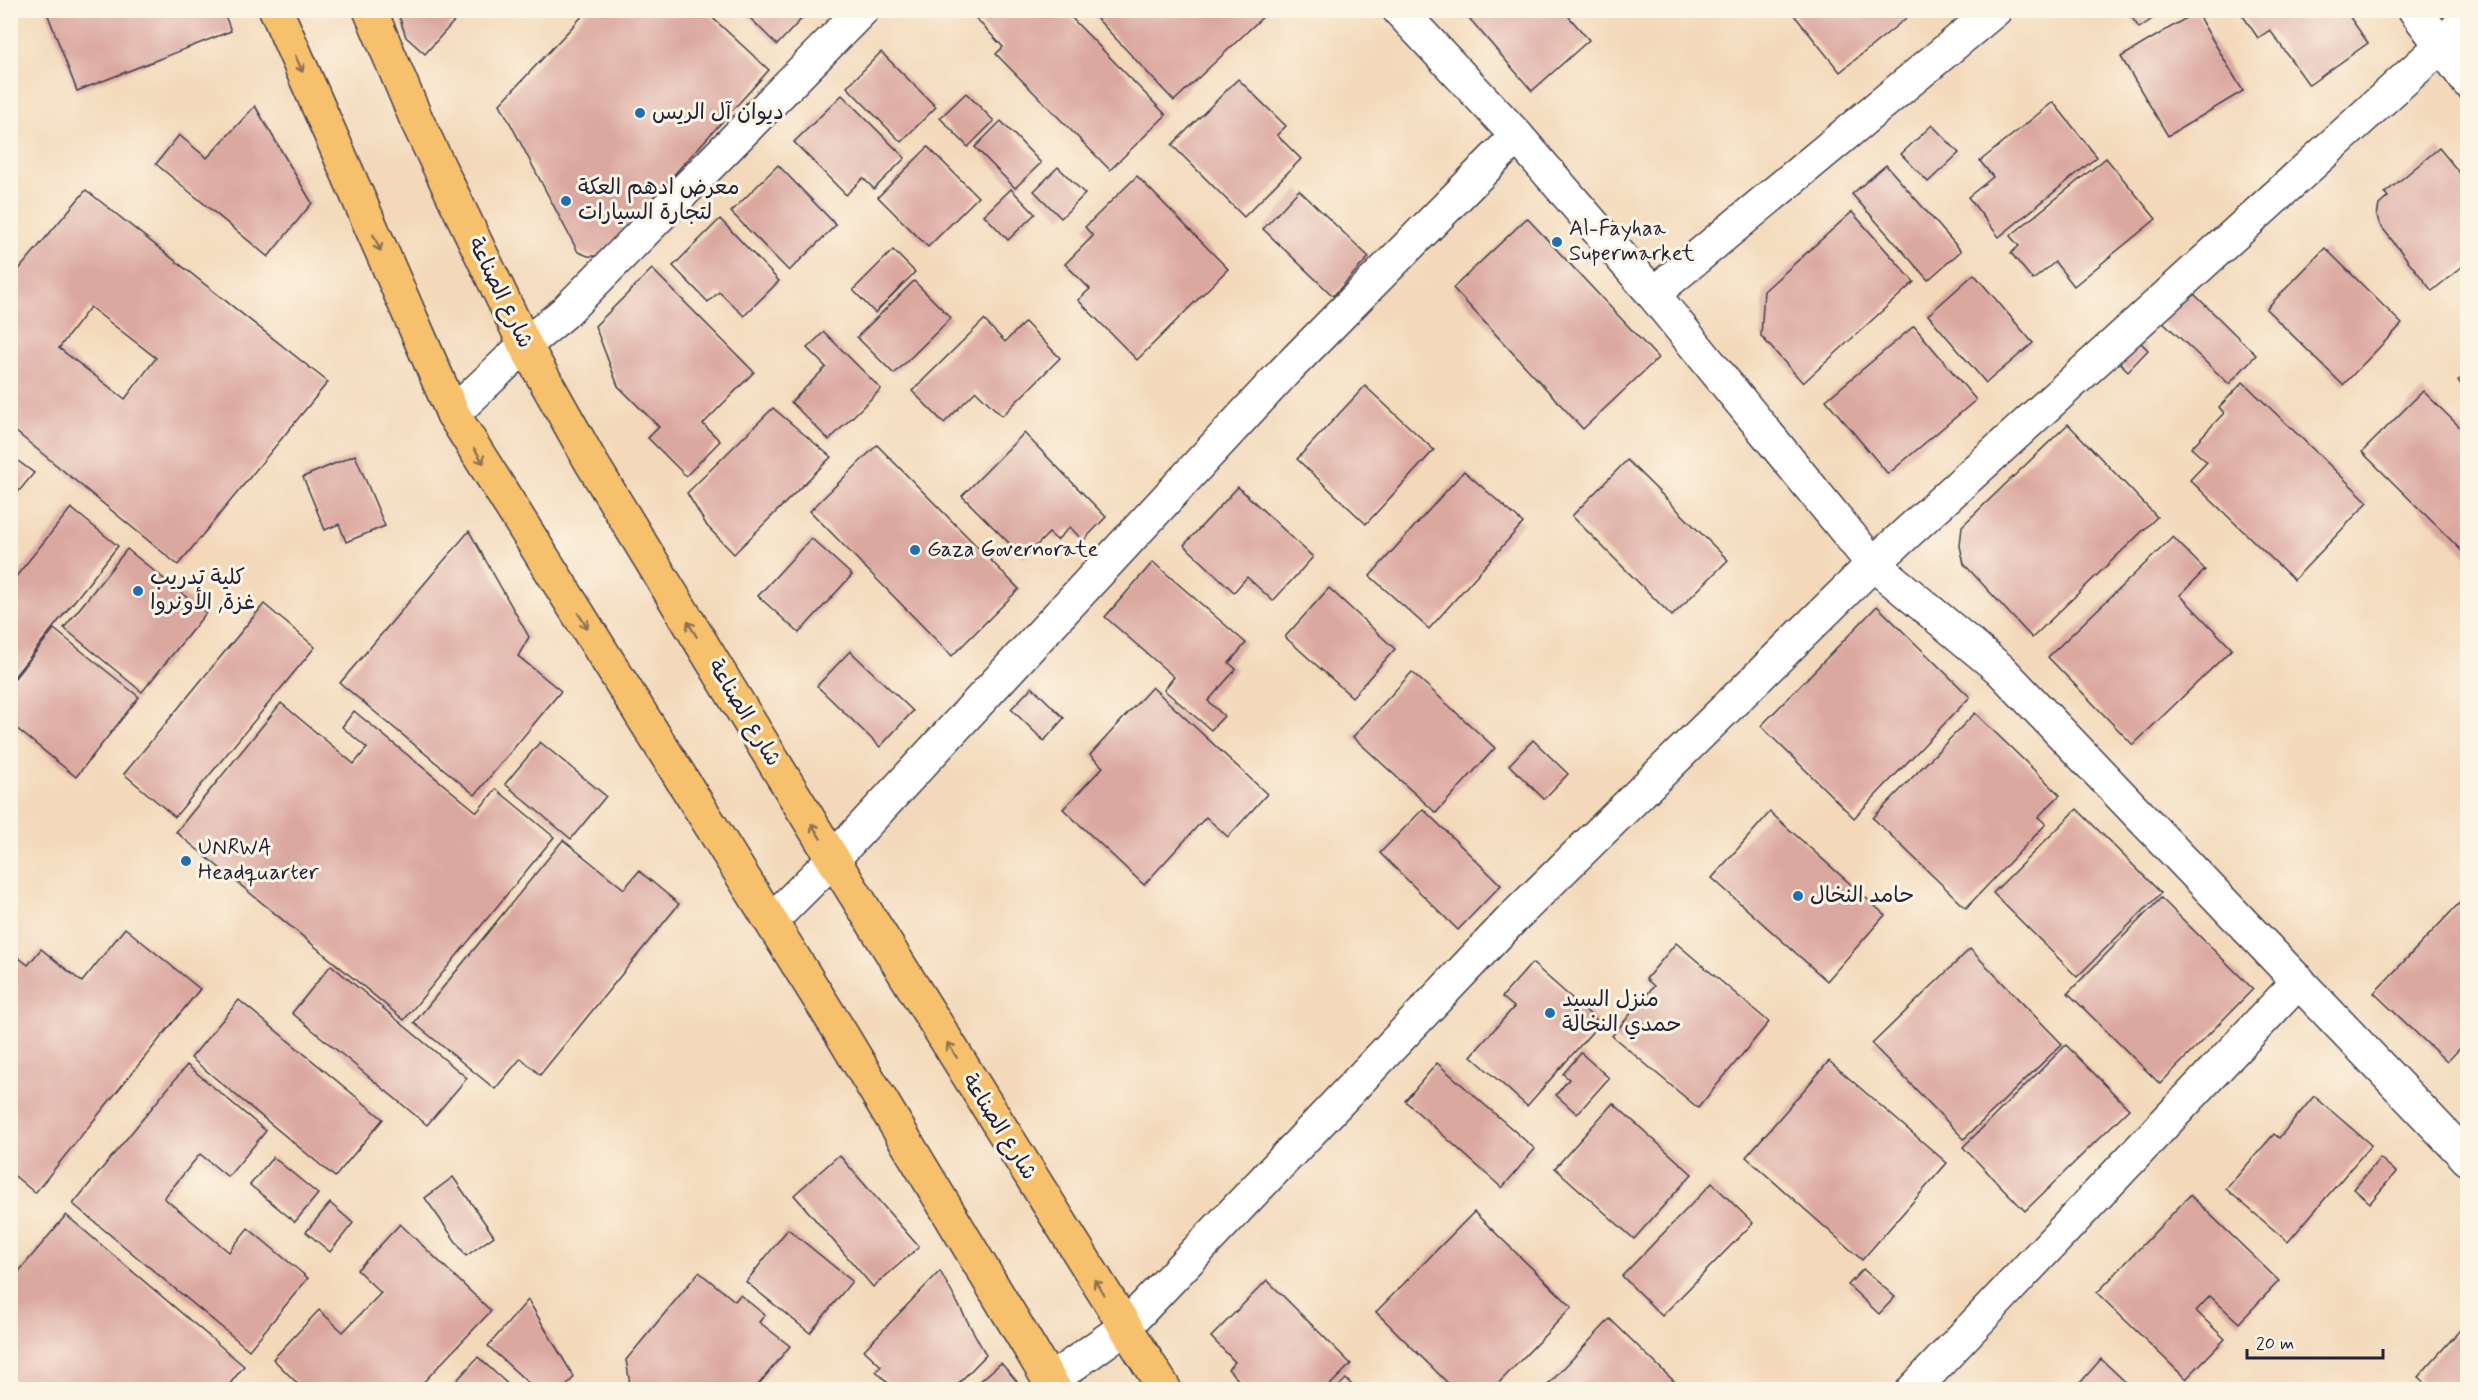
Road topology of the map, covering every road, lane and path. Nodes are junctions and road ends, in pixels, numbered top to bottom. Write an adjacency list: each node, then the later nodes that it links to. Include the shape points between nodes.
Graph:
1 (276, 10): 13 (main road, one-way to 13)
2 (370, 10): 12 (main road, شارع الصناعة, via 417,121)
3 (862, 10): 12 (street, via 564,313)
4 (1399, 10): 10 (street)
5 (1995, 10): 11 (street)
6 (2415, 10): 8 (street)
7 (2468, 17): 8 (street)
8 (2440, 46): 9 (street); 14 (street)
9 (2468, 82)
10 (1517, 136): 11 (street); 15 (street, via 1284,372)
11 (1653, 294): 14 (street)
12 (525, 345): 13 (street); 15 (main road, شارع الصناعة, one-way to 12, via 591,462)
13 (453, 414): 16 (main road, one-way to 16)
14 (1873, 564): 17 (street, via 2000,669); 19 (street, via 1514,918)
15 (833, 859): 16 (street); 19 (main road, شارع الصناعة, one-way to 15)
16 (771, 921): 20 (main road)
17 (2299, 981): 18 (street); 22 (street)
18 (2468, 1159)
19 (1124, 1328): 20 (street); 21 (main road, شارع الصناعة)
20 (1052, 1385)
21 (1165, 1389)
22 (1913, 1389)

